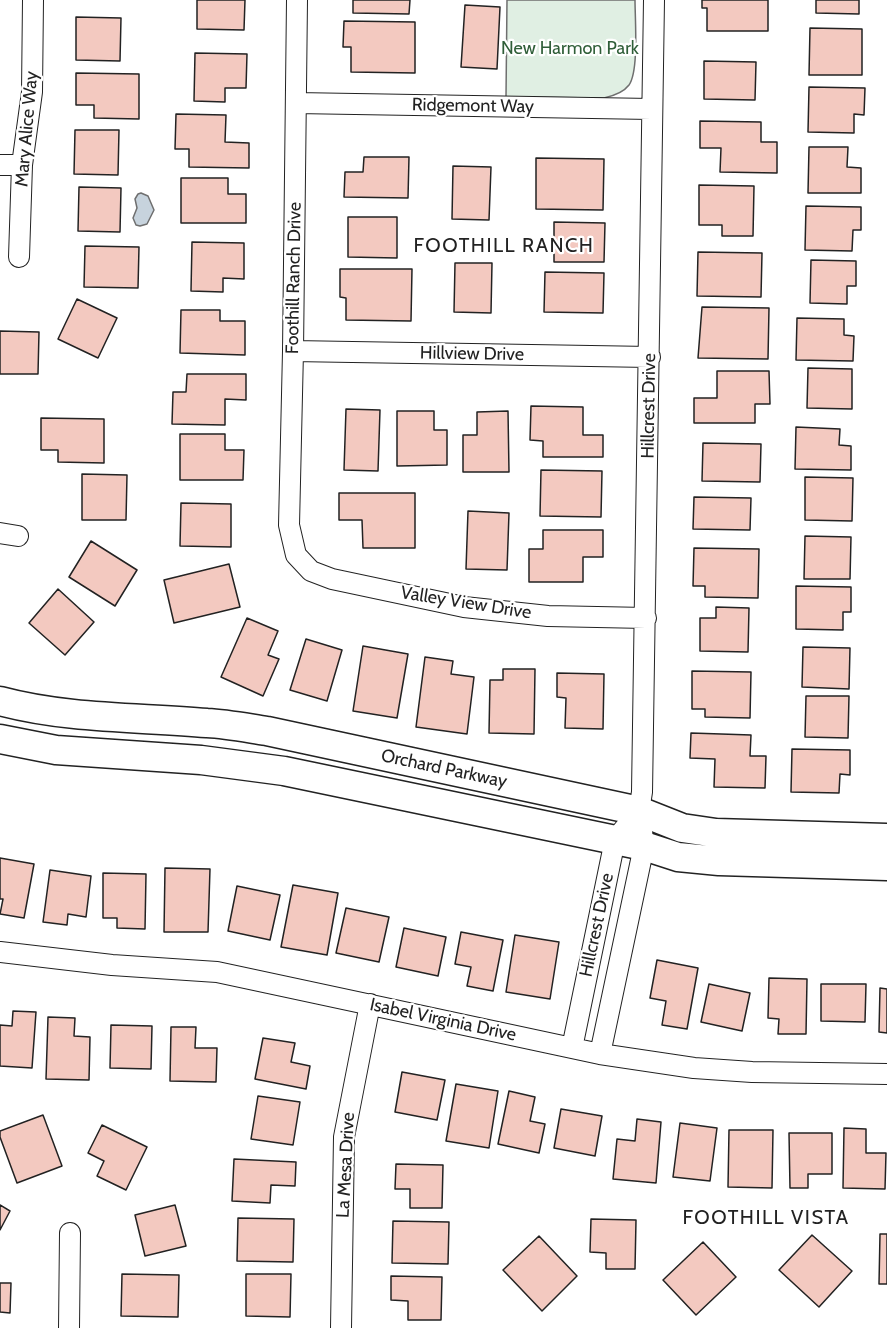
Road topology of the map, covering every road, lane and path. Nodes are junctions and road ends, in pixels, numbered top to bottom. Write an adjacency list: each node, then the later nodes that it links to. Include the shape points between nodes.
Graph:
1 (33, 0): 7 (street, Mary Alice Way, via 32,92)
2 (297, 0): 4 (street, Foothill Ranch Drive)
3 (654, 0): 5 (street, Hillcrest Drive)
4 (296, 104): 5 (street, Ridgemont Way); 9 (street, Foothill Ranch Drive)
5 (651, 108): 10 (street, Hillcrest Drive)
6 (0, 165): 7 (street)
7 (22, 165): 8 (street, Mary Alice Way)
8 (20, 257)
9 (293, 351): 10 (street, Hillview Drive); 11 (street, Foothill Ranch Drive, via 289,525)
10 (650, 357): 12 (street, Hillcrest Drive)
11 (296, 555): 12 (street, Valley View Drive, via 311,570 332,579 464,607 548,616)
12 (646, 618): 15 (street, Hillcrest Drive)
13 (0, 700): 15 (street, Orchard Parkway, via 66,714 209,723 267,731)
14 (0, 739): 17 (street, Orchard Parkway, via 56,750 201,760 284,771)
15 (639, 811): 16 (street, Orchard Parkway, via 682,828 716,832); 17 (street, Hillcrest Drive); 18 (street, Hillcrest Drive)
16 (887, 838)
17 (615, 840): 18 (street, Orchard Parkway); 22 (street, Hillcrest Drive)
18 (644, 846): 19 (street, Orchard Parkway, via 678,857 719,861); 23 (street, Hillcrest Drive)
19 (887, 866)
20 (0, 952): 21 (street, Isabel Virginia Drive, via 217,972)
21 (370, 1004): 22 (street, Isabel Virginia Drive); 27 (street, La Mesa Drive, via 344,1137)
22 (572, 1048): 23 (street, Isabel Virginia Drive)
23 (600, 1054): 24 (street, Isabel Virginia Drive, via 705,1068)
24 (887, 1074)
25 (70, 1233): 26 (street)
26 (69, 1328)
27 (341, 1328)

